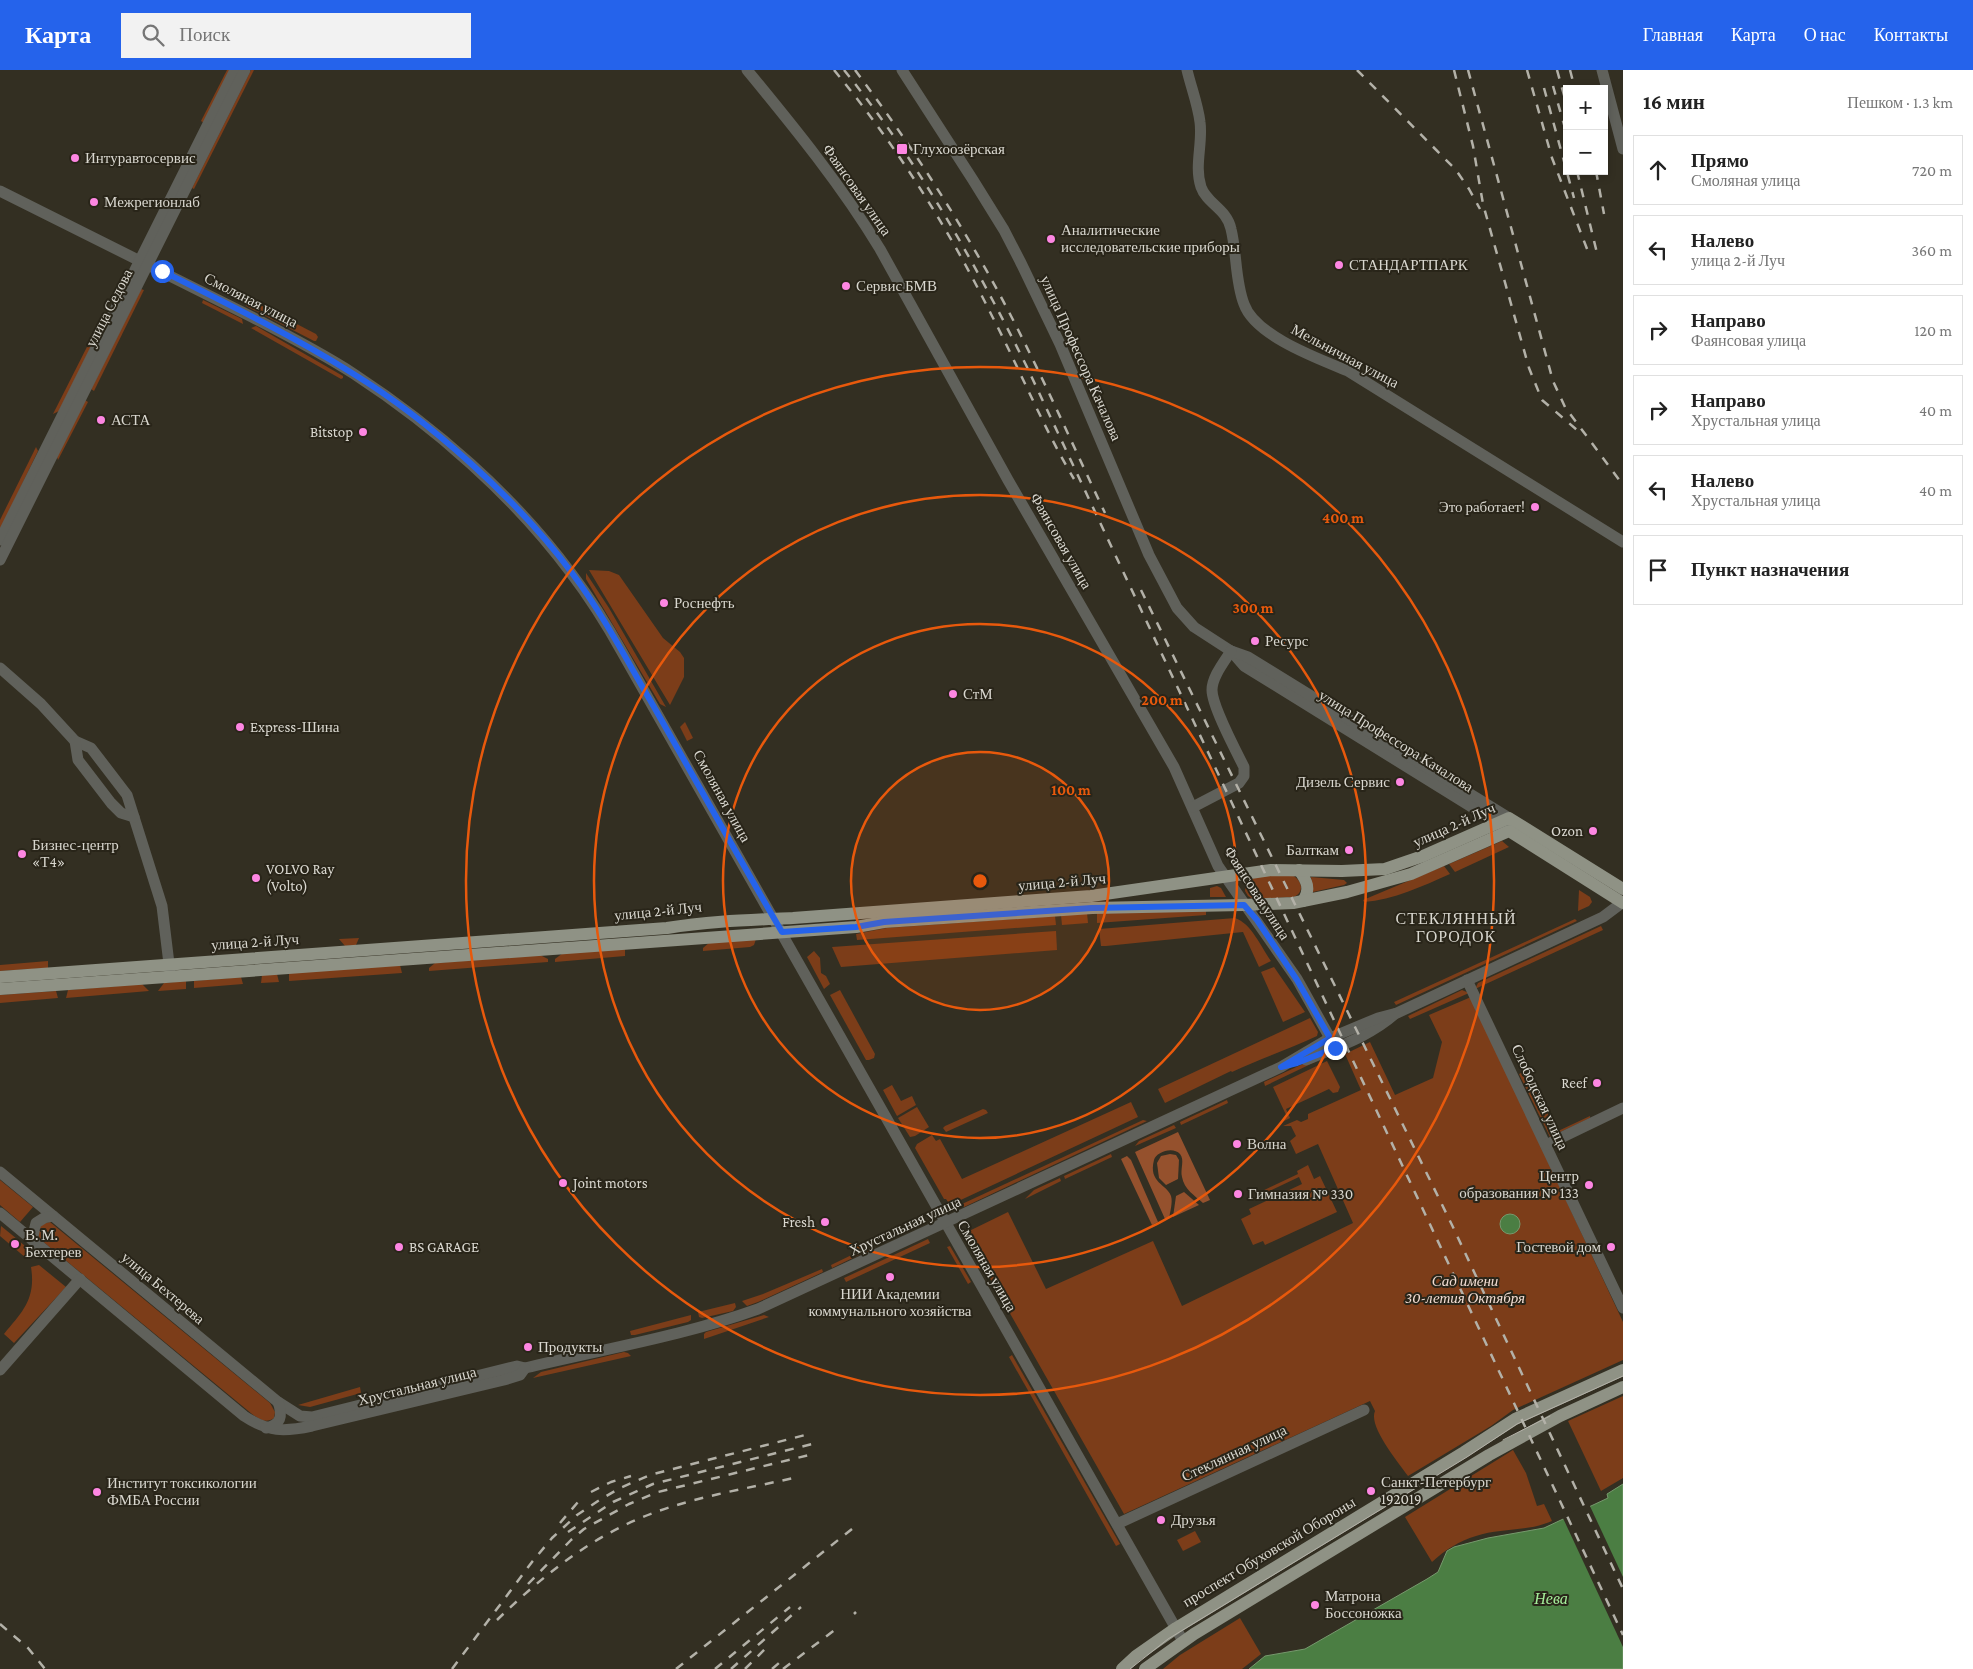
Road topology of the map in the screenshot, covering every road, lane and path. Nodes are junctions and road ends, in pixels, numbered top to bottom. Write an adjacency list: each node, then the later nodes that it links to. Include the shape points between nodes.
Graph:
1 (235, 70): 9 (street, улица Седова)
2 (245, 70): 9 (street, улица Седова)
3 (747, 70): 16 (street, Фаянсовая улица, via 871,234 1164,750)
4 (902, 70): 13 (street, улица Профессора Качалова, via 974,180 1020,261 1060,344 1165,588 1185,619)
5 (1187, 70): 11 (street, Мельничная улица, via 1200,122 1198,176 1205,196 1224,212 1228,220 1241,294 1253,320 1303,353 1348,371)
6 (1602, 70): 7 (street)
7 (1623, 149)
8 (0, 191): 9 (street, Смоляная улица)
9 (144, 262): 10 (street, улица Седова); 12 (street, улица Седова); 26 (street, Смоляная улица, via 293,338 377,390 488,480 528,521 571,572 605,623)
10 (0, 540)
11 (1623, 542)
12 (0, 560)
13 (1231, 651): 16 (street, via 1216,676 1212,690 1244,767 1244,776 1239,783); 18 (street, улица Профессора Качалова, via 1244,666); 19 (street, улица Профессора Качалова, via 1248,657)
14 (0, 668): 15 (street, via 41,704)
15 (75, 741): 17 (street, via 91,748 127,795); 17 (street, via 78,760 111,804 121,813)
16 (1193, 807): 21 (street, Фаянсовая улица)
17 (134, 817): 28 (street, via 162,906)
18 (1497, 823): 19 (main road, улица 2-й Луч); 20 (main road, улица 2-й Луч, via 1394,867)
19 (1509, 824): 22 (main road, улица Профессора Качалова); 23 (main road, улица 2-й Луч, via 1411,874); 24 (main road, улица Профессора Качалова)
20 (1299, 870): 21 (main road, улица 2-й Луч); 23 (main road, via 1308,890)
21 (1224, 876): 25 (street, Фаянсовая улица); 26 (main road, улица 2-й Луч, via 1099,895)
22 (1623, 889)
23 (1303, 901): 25 (main road, улица 2-й Луч)
24 (1623, 903): 30 (street, Хрустальная улица, via 1603,917)
25 (1244, 905): 27 (main road, улица 2-й Луч, via 1092,908); 33 (street, Фаянсовая улица, via 1297,980)
26 (774, 918): 27 (street, Смоляная улица); 28 (main road, улица 2-й Луч)
27 (782, 932): 28 (main road, улица 2-й Луч); 40 (street, Смоляная улица)
28 (170, 970): 29 (main road, улица 2-й Луч); 31 (main road, улица 2-й Луч)
29 (0, 977)
30 (1468, 980): 32 (street, Хрустальная улица); 36 (street, Слободская улица)
31 (0, 989)
32 (1397, 1013): 33 (street, Хрустальная улица); 34 (street, Хрустальная улица, via 1361,1037)
33 (1330, 1038): 34 (street, Хрустальная улица)
34 (1281, 1067): 40 (street, Хрустальная улица)
35 (1623, 1108): 36 (street)
36 (1546, 1145): 43 (street, Слободская улица)
37 (0, 1172): 39 (street, улица Бехтерева)
38 (0, 1213): 41 (street)
39 (53, 1216): 41 (street, via 36,1223); 47 (street, улица Бехтерева)
40 (946, 1223): 49 (street, Хрустальная улица, via 742,1315 525,1368 520,1375 504,1380); 51 (street, Смоляная улица)
41 (32, 1240): 42 (street)
42 (80, 1279): 44 (street); 50 (street, via 244,1416)
43 (1623, 1308)
44 (0, 1370)
45 (1623, 1370): 52 (main road, проспект Обуховской Обороны, via 1515,1420)
46 (1623, 1387): 53 (main road, проспект Обуховской Обороны, via 1509,1443)
47 (278, 1402): 49 (street, улица Бехтерева); 50 (street, via 280,1420)
48 (1364, 1410): 51 (street, Стеклянная улица)
49 (312, 1421): 50 (street, via 288,1430)
50 (266, 1428)
51 (1117, 1524): 52 (street, Смоляная улица)
52 (1176, 1628): 53 (street, Смоляная улица); 54 (main road, проспект Обуховской Обороны)
53 (1183, 1641): 55 (main road, проспект Обуховской Обороны)
54 (1122, 1669)
55 (1145, 1669)

